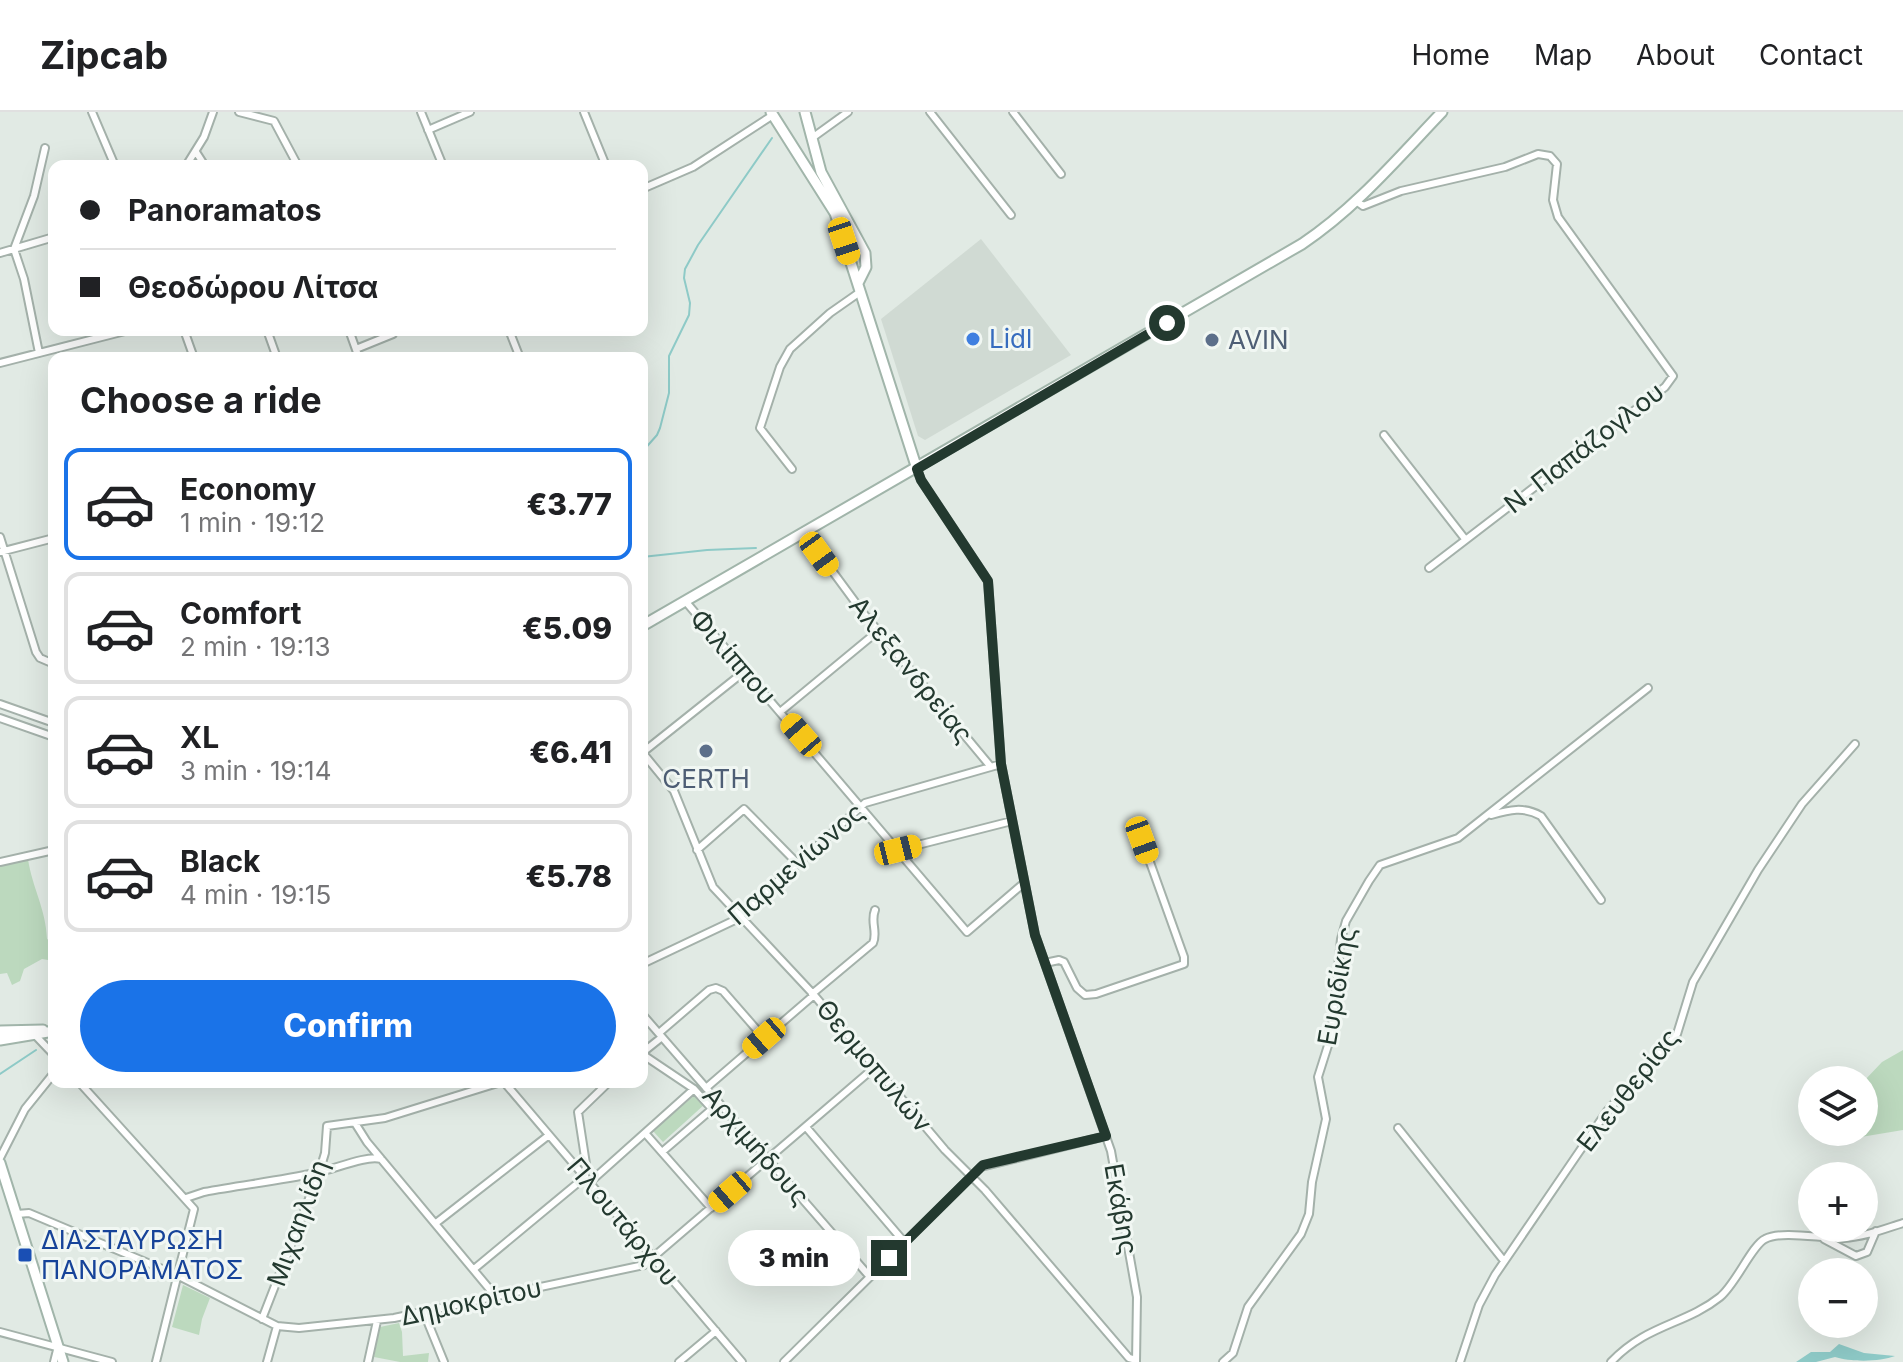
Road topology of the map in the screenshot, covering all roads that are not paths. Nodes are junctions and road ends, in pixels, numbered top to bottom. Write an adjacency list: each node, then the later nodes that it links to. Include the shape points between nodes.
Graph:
1 (92, 112): 18 (street)
2 (213, 112): 17 (street)
3 (239, 112): 13 (street)
4 (421, 112): 14 (street)
5 (470, 112): 14 (street)
6 (584, 112): 23 (street)
7 (805, 112): 15 (main road)
8 (848, 112): 15 (street)
9 (930, 112): 27 (street)
10 (1013, 112): 24 (street)
11 (1442, 112): 26 (main road)
12 (772, 114): 25 (street, via 693,167); 31 (main road, via 835,213)
13 (267, 115): 21 (street, via 278,125)
14 (428, 130): 22 (street)
15 (812, 138): 31 (main road, via 821,172 865,253)
16 (45, 148): 29 (street)
17 (196, 152): 19 (street); 20 (street)
18 (112, 160)
19 (190, 160)
20 (201, 160)
21 (295, 160)
22 (440, 160)
23 (604, 160)
24 (1061, 174)
25 (648, 186)
26 (1356, 201): 41 (main road, via 1294,249); 44 (street, Ν. Παπάζογλου, via 1363,206 1421,185 1548,155 1557,164 1553,200 1558,217 1673,376)
27 (1011, 215)
28 (48, 239): 29 (street)
29 (14, 249): 30 (street); 37 (street)
30 (0, 253)
31 (859, 287): 40 (street, via 797,341 780,367 760,428); 41 (main road)
32 (106, 336): 37 (street)
33 (351, 336): 35 (street)
34 (388, 336): 35 (street)
35 (356, 349): 36 (street)
36 (357, 352)
37 (39, 353): 38 (street)
38 (0, 363)
39 (1384, 435): 44 (street)
40 (792, 469)
41 (917, 469): 42 (main road); 62 (street, Εκάβης, via 988,581)
42 (805, 534): 48 (main road); 50 (street, Αλεξανδρείας)
43 (0, 537): 46 (street)
44 (1465, 539): 47 (street, Ν. Παπάζογλου)
45 (48, 540): 46 (street)
46 (2, 552): 51 (street, via 36,652)
47 (1429, 568)
48 (686, 602): 49 (main road); 52 (street, Φιλίππου)
49 (648, 623)
50 (878, 631): 55 (street); 63 (street, Αλεξανδρείας)
51 (48, 661)
52 (745, 671): 55 (street, Φιλίππου); 60 (street)
53 (1648, 688): 65 (street, Ευριδίκης)
54 (0, 704): 57 (street)
55 (780, 712): 64 (street, Φιλίππου)
56 (0, 718): 58 (street)
57 (48, 721)
58 (48, 735)
59 (1855, 744): 123 (street, Ελευθερίας, via 1802,804 1758,870 1693,982 1677,1034 1607,1111)
60 (648, 747)
61 (648, 759): 68 (street, Θερμοπυλών, via 674,791)
62 (1001, 764): 63 (street, Παρμενίωνος); 66 (street, Εκάβης)
63 (991, 767): 64 (street, Παρμενίωνος)
64 (861, 806): 69 (street, Φιλίππου); 72 (street, Παρμενίωνος)
65 (1487, 816): 74 (street, via 1513,809 1541,816); 146 (street, Ευριδίκης, via 1458,838 1380,865 1346,921 1331,1036 1318,1077 1326,1119 1309,1214 1301,1234 1248,1307 1233,1353)
66 (1012, 821): 69 (street); 73 (street, Εκάβης)
67 (1142, 840): 78 (street, via 1184,964 1085,995 1064,962)
68 (697, 850): 72 (street, via 744,809); 76 (street, Θερμοπυλών, via 709,883)
69 (898, 850): 73 (street, Φιλίππου, via 967,932)
70 (48, 851): 71 (street)
71 (0, 862)
72 (798, 864): 76 (street, Παρμενίωνος)
73 (1024, 883): 78 (street, Εκάβης)
74 (1601, 900)
75 (875, 910): 79 (street, via 873,943)
76 (739, 917): 77 (street, Παρμενίωνος); 79 (street, Θερμοπυλών)
77 (648, 961)
78 (1045, 963): 104 (street, Εκάβης)
79 (813, 995): 86 (street); 91 (street, Θερμοπυλών)
80 (648, 1021): 84 (street, Αρχιμήδους)
81 (0, 1031): 82 (main road)
82 (48, 1031)
83 (48, 1033): 85 (main road)
84 (660, 1035): 86 (street, via 716,988); 88 (street); 93 (street, Αρχιμήδους)
85 (36, 1036): 87 (main road); 89 (street)
86 (764, 1038): 93 (street)
87 (0, 1040)
88 (648, 1048)
89 (48, 1049)
90 (648, 1058): 98 (street)
91 (875, 1067): 100 (street, Δημοκρίτου); 110 (street, Θερμοπυλών)
92 (48, 1080): 106 (street, via 25,1109)
93 (704, 1085): 98 (street); 108 (street, Αρχιμήδους)
94 (85, 1088): 112 (street)
95 (483, 1088): 99 (street)
96 (508, 1088): 103 (street, Πλουτάρχου)
97 (603, 1088): 111 (street, via 578,1112)
98 (694, 1089): 102 (street); 105 (street, via 712,1109)
99 (355, 1123): 107 (street); 109 (street, Μιχαηλίδη, via 327,1126)
100 (806, 1127): 108 (street, Δημοκρίτου); 121 (street)
101 (1398, 1128): 123 (street)
102 (645, 1133): 105 (street); 111 (street)
103 (549, 1135): 111 (street, Πλουτάρχου); 115 (street)
104 (1106, 1136): 110 (street, via 983,1165); 135 (street, Εκάβης, via 1137,1297)
105 (662, 1152): 113 (street)
106 (0, 1160): 114 (main road)
107 (381, 1160): 109 (street, via 364,1158); 115 (street)
108 (768, 1160): 113 (street, Δημοκρίτου); 126 (street, Αρχιμήδους)
109 (319, 1173): 112 (street); 129 (street, Μιχαηλίδη)
110 (970, 1177): 121 (street); 135 (street, Θερμοπυλών)
111 (587, 1180): 122 (street, Πλουτάρχου); 124 (street)
112 (186, 1198): 125 (street, via 194,1211)
113 (711, 1208): 122 (street, Δημοκρίτου)
114 (17, 1214): 125 (street, Δημοκρίτου, via 29,1213); 134 (main road)
115 (436, 1223): 124 (street)
116 (1903, 1223): 117 (street)
117 (1878, 1230)
118 (1798, 1237): 148 (street, via 1764,1239 1719,1297 1645,1333)
119 (1830, 1242): 120 (street, via 1856,1256 1867,1252)
120 (1871, 1242)
121 (905, 1243): 126 (street)
122 (654, 1258): 127 (street, Δημοκρίτου, via 644,1265); 132 (street, Πλουτάρχου)
123 (1504, 1261): 147 (street, Ελευθερίας, via 1483,1297)
124 (474, 1269): 127 (street)
125 (179, 1276): 129 (street, Δημοκρίτου); 139 (street)
126 (870, 1277): 145 (street)
127 (497, 1298): 128 (street, Δημοκρίτου)
128 (424, 1313): 130 (street, Δημοκρίτου); 142 (street)
129 (262, 1319): 131 (street, Δημοκρίτου)
130 (377, 1321): 131 (street, Δημοκρίτου); 141 (street)
131 (277, 1326): 140 (street)
132 (716, 1331): 143 (street); 144 (street, Πλουτάρχου)
133 (0, 1332): 134 (street)
134 (58, 1347): 136 (street); 137 (main road); 138 (street)
135 (1136, 1361)
136 (54, 1362)
137 (63, 1362)
138 (112, 1362)
139 (156, 1362)
140 (267, 1362)
141 (368, 1362)
142 (444, 1362)
143 (679, 1362)
144 (742, 1362)
145 (784, 1362)
146 (1223, 1362)
147 (1460, 1362)
148 (1611, 1362)

